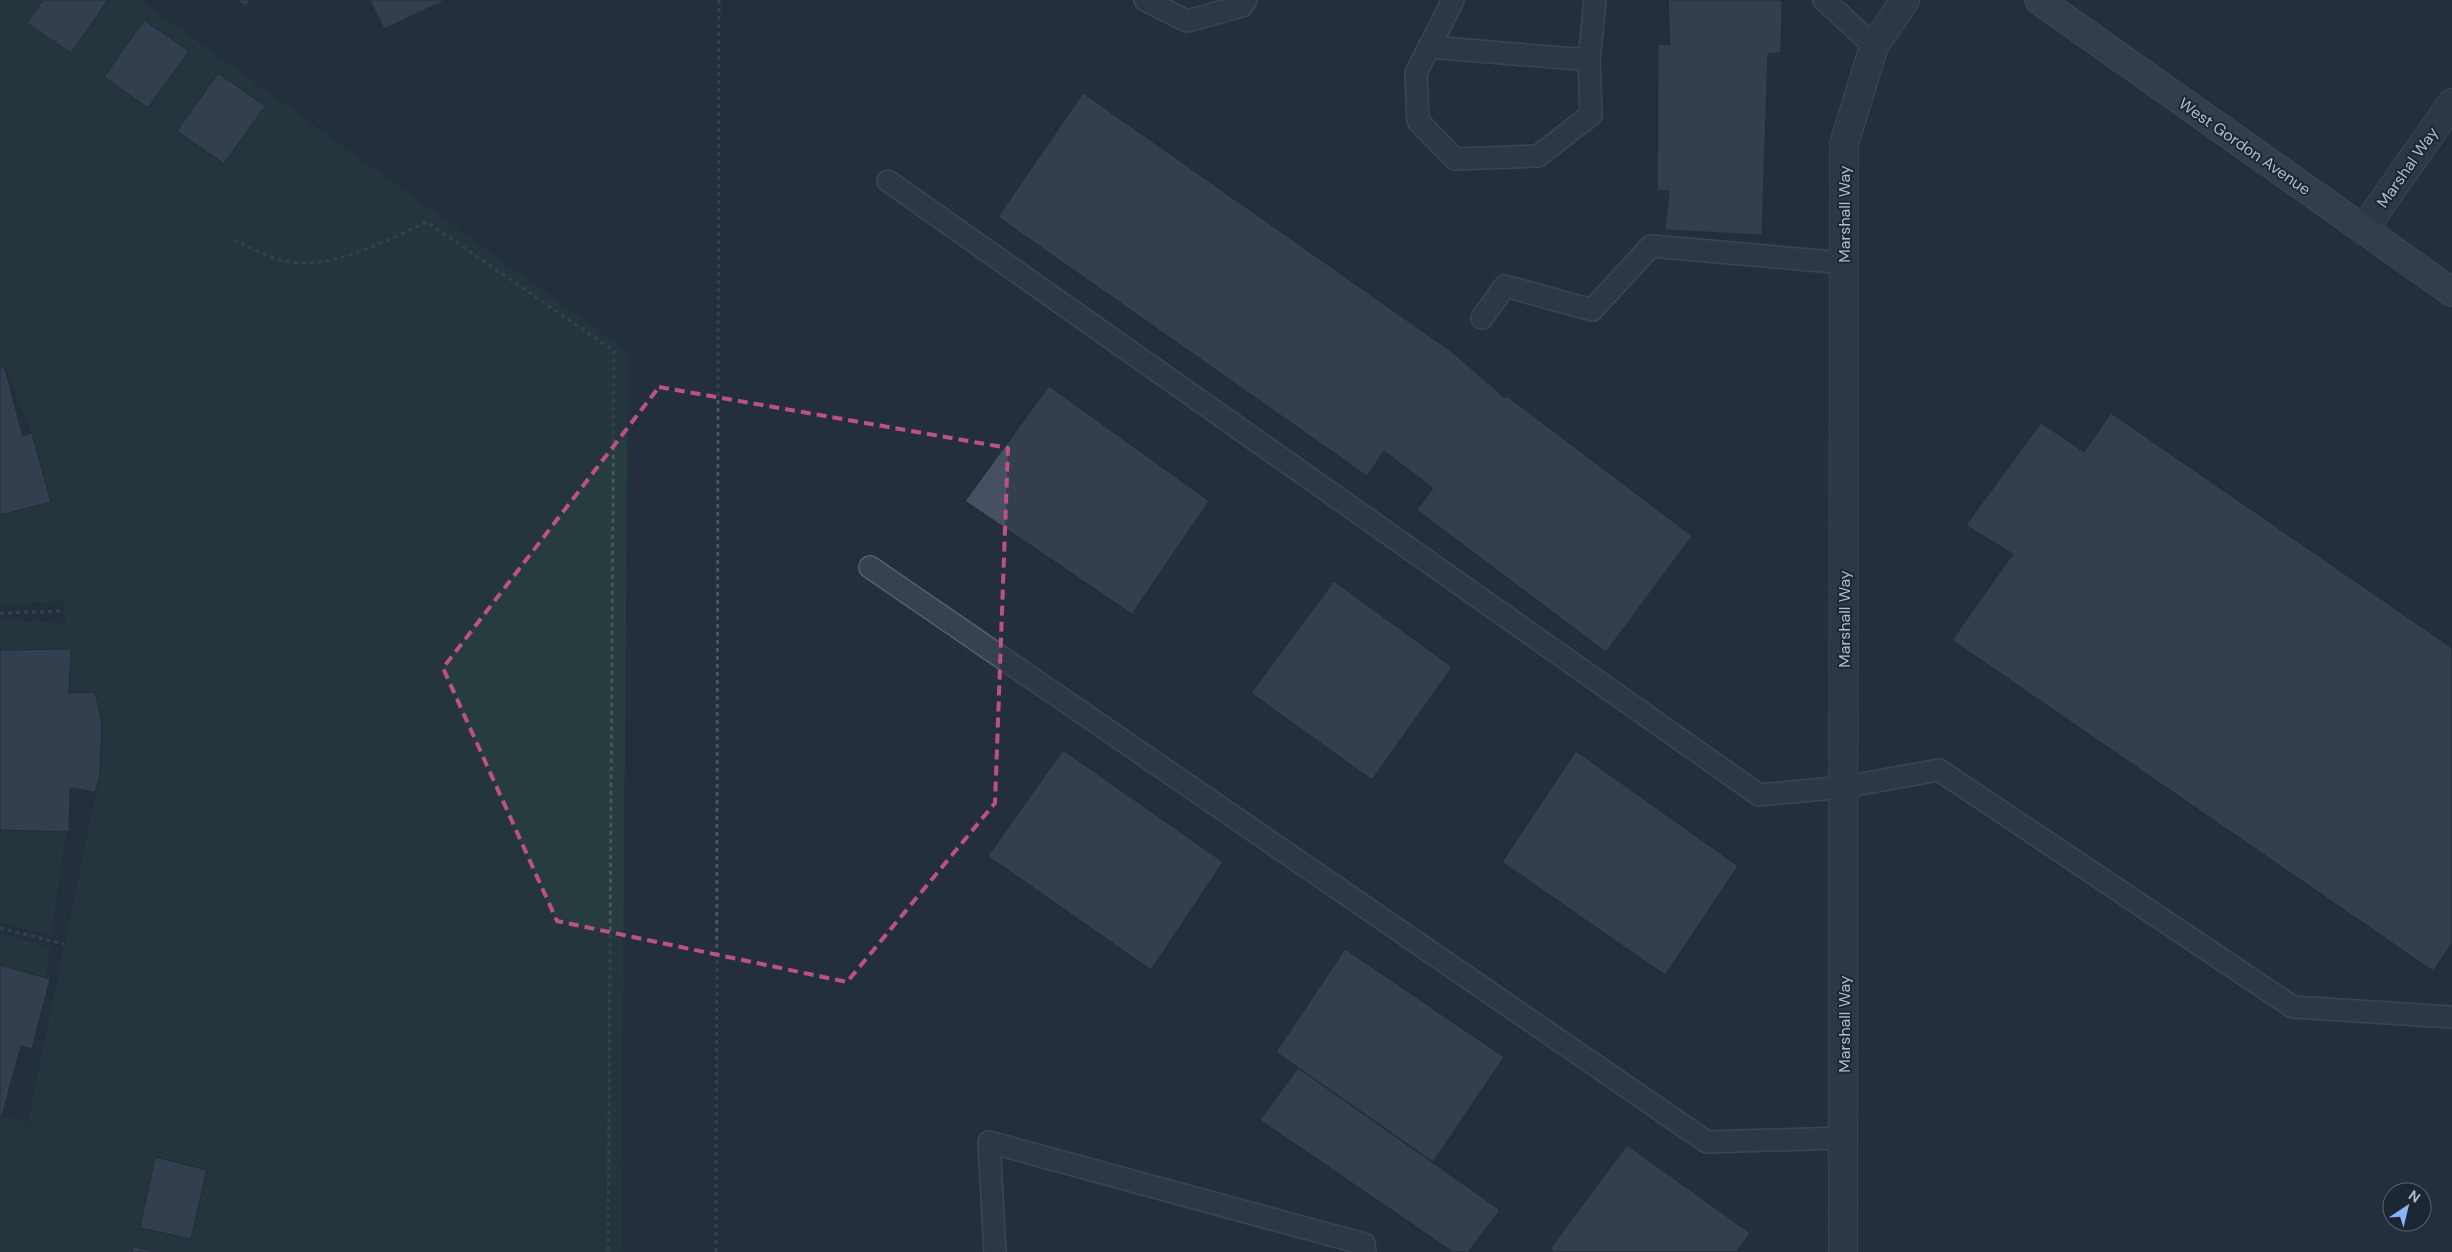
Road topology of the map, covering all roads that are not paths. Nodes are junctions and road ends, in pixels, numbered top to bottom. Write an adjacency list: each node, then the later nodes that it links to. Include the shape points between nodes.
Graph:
1 (1145, 0): 2 (lane, via 1188,21 1242,6)
2 (1246, 0)
3 (1453, 0): 9 (lane)
4 (1595, 0): 10 (lane)
5 (1824, 0): 8 (lane)
6 (1904, 0): 8 (street, Marshall Way)
7 (2039, 0): 13 (main road, West Gordon Avenue)
8 (1874, 46): 14 (street, Marshall Way, via 1844,144)
9 (1430, 47): 10 (lane); 10 (lane, via 1416,73 1418,121 1455,160 1538,156 1591,115)
10 (1589, 60)
11 (2452, 103): 13 (street, Marshal Way)
12 (888, 181): 18 (lane, via 1759,795)
13 (2362, 230): 15 (main road, West Gordon Avenue)
14 (1844, 263): 16 (lane, via 1651,246 1592,310 1505,286); 18 (street, Marshall Way)
15 (2452, 292)
16 (1482, 318)
17 (870, 567): 20 (lane, via 1707,1142)
18 (1844, 787): 19 (lane, via 1939,770 2293,1007); 20 (street, Marshall Way)
19 (2452, 1017)
20 (1843, 1138): 23 (street, Marshall Way)
21 (995, 1252): 22 (lane, via 989,1142 1364,1244)
22 (1365, 1252)
23 (1844, 1252)

